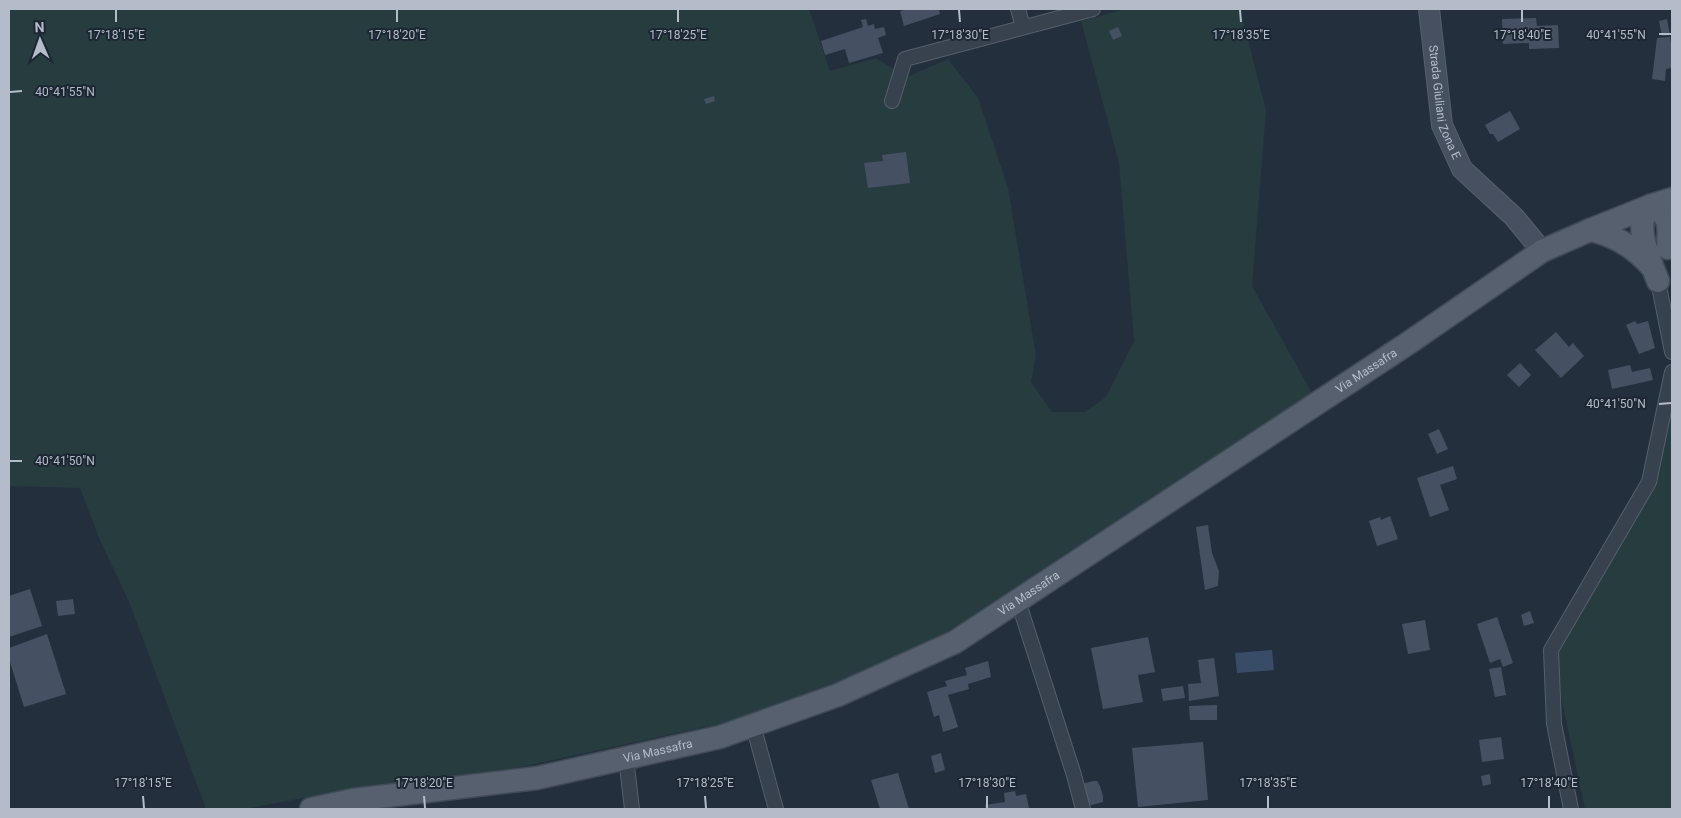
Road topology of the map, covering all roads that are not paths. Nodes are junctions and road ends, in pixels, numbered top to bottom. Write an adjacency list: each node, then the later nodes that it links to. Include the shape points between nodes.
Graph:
1 (1018, 9): 4 (street)
2 (1093, 9): 4 (street)
3 (1430, 9): 10 (street, Strada Giuliani Zona E, via 1442,125 1462,168 1514,217)
4 (1023, 28): 5 (street, via 905,59)
5 (892, 101)
6 (1672, 199): 7 (main road, Via Massafra)
7 (1650, 206): 8 (main road, Via Massafra); 9 (main road, via 1666,216); 11 (main road, via 1643,219 1643,231)
8 (1590, 230): 10 (main road, Via Massafra); 11 (main road, via 1634,248)
9 (1670, 245): 11 (main road)
10 (1542, 251): 14 (main road, Via Massafra)
11 (1655, 275): 12 (street)
12 (1672, 352)
13 (1672, 372): 21 (street, via 1649,482 1551,650 1554,724)
14 (1018, 601): 15 (main road, Via Massafra, via 955,642 838,696); 20 (street)
15 (752, 725): 16 (main road, Via Massafra, via 720,737); 19 (street)
16 (626, 758): 17 (main road, Via Massafra, via 537,778 353,800); 18 (street)
17 (311, 809)
18 (632, 809)
19 (776, 809)
20 (1084, 809)
21 (1571, 809)

